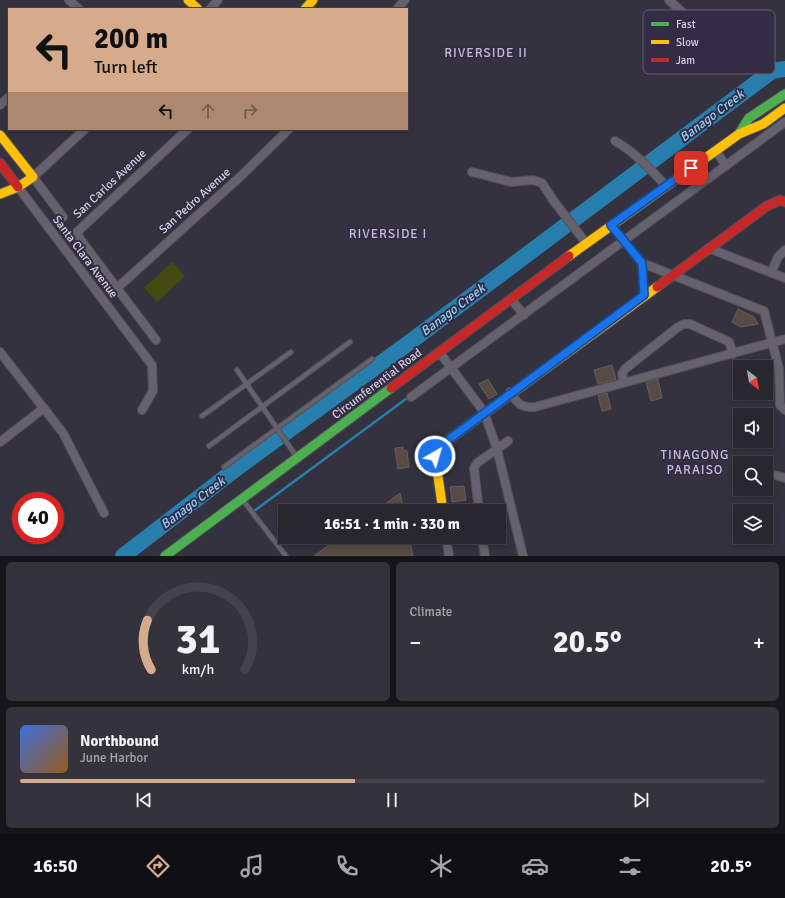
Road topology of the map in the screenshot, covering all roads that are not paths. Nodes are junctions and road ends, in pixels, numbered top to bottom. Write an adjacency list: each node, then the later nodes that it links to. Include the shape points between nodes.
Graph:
1 (69, 0): 7 (street)
2 (188, 0): 8 (main road)
3 (218, 0): 9 (street)
4 (312, 0): 10 (main road)
5 (405, 0): 11 (street)
6 (669, 0): 12 (street)
7 (78, 8)
8 (197, 8)
9 (211, 8)
10 (306, 8)
11 (398, 8)
12 (680, 10)
13 (785, 94): 21 (main road, Circumferential Road, via 750,118)
14 (8, 97): 15 (street)
15 (0, 105)
16 (785, 108): 21 (main road, Circumferential Road, via 763,124)
17 (785, 122): 24 (street)
18 (84, 130): 27 (street)
19 (187, 130): 42 (street, San Carlos Avenue, via 77,232)
20 (288, 130): 42 (street, San Pedro Avenue)
21 (739, 134): 24 (main road, Circumferential Road)
22 (0, 135): 27 (main road, Santa Clara Avenue)
23 (615, 141): 28 (street, via 643,161)
24 (722, 160): 28 (main road, Circumferential Road); 34 (street)
25 (0, 163): 29 (main road, Santa Clara Avenue)
26 (472, 172): 35 (street, via 511,182 533,180 542,183)
27 (32, 177): 29 (main road); 32 (street, Santa Clara Avenue)
28 (666, 186): 33 (main road, Circumferential Road)
29 (18, 187): 30 (main road); 64 (street, Santa Clara Avenue, via 152,365 153,391)
30 (0, 194)
31 (785, 202): 36 (main road, via 773,202)
32 (63, 217)
33 (611, 225): 34 (street); 35 (main road, Circumferential Road)
34 (622, 238): 38 (street); 45 (street)
35 (586, 243): 44 (main road, Circumferential Road)
36 (708, 248): 39 (street); 40 (main road)
37 (785, 250): 39 (street, via 778,257)
38 (642, 263): 40 (street); 43 (street)
39 (771, 273): 41 (street)
40 (673, 274): 43 (main road); 49 (street, via 761,309 766,315)
41 (785, 278)
42 (116, 289): 47 (street, San Carlos Avenue)
43 (644, 295): 60 (main road)
44 (511, 299): 45 (street); 52 (main road, Circumferential Road)
45 (522, 312): 55 (street)
46 (785, 339): 49 (street)
47 (156, 340)
48 (350, 342): 62 (lane)
49 (773, 342): 53 (street); 57 (street)
50 (0, 352): 63 (street)
51 (291, 352): 59 (lane)
52 (440, 353): 55 (street); 73 (main road, Circumferential Road)
53 (733, 354): 58 (street); 58 (street, via 726,340 690,324 684,324 625,369 622,374)
54 (372, 359): 68 (lane)
55 (450, 365): 61 (street); 66 (street)
56 (237, 370): 59 (lane)
57 (782, 370): 65 (street, via 780,405)
58 (624, 382): 60 (street, via 525,408 518,405)
59 (247, 384): 62 (lane); 67 (lane)
60 (510, 392): 66 (main road)
61 (411, 397)
62 (262, 406): 68 (lane); 71 (lane)
63 (44, 408): 70 (street); 80 (street, via 72,448)
64 (142, 410)
65 (785, 410)
66 (484, 412): 72 (street); 78 (main road, via 436,450)
67 (202, 416)
68 (279, 430): 73 (lane); 74 (lane)
69 (508, 441): 72 (street)
70 (0, 442)
71 (208, 446)
72 (497, 449): 79 (street, via 474,468); 87 (street)
73 (298, 458): 77 (main road, Circumferential Road)
74 (224, 467)
75 (773, 474): 76 (street)
76 (784, 475)
77 (242, 499): 83 (main road, Circumferential Road); 84 (lane)
78 (441, 504)
79 (478, 504)
80 (104, 513)
81 (447, 544): 85 (street)
82 (483, 544): 86 (street)
83 (165, 556)
84 (286, 556)
85 (449, 556)
86 (485, 556)
87 (523, 556)

